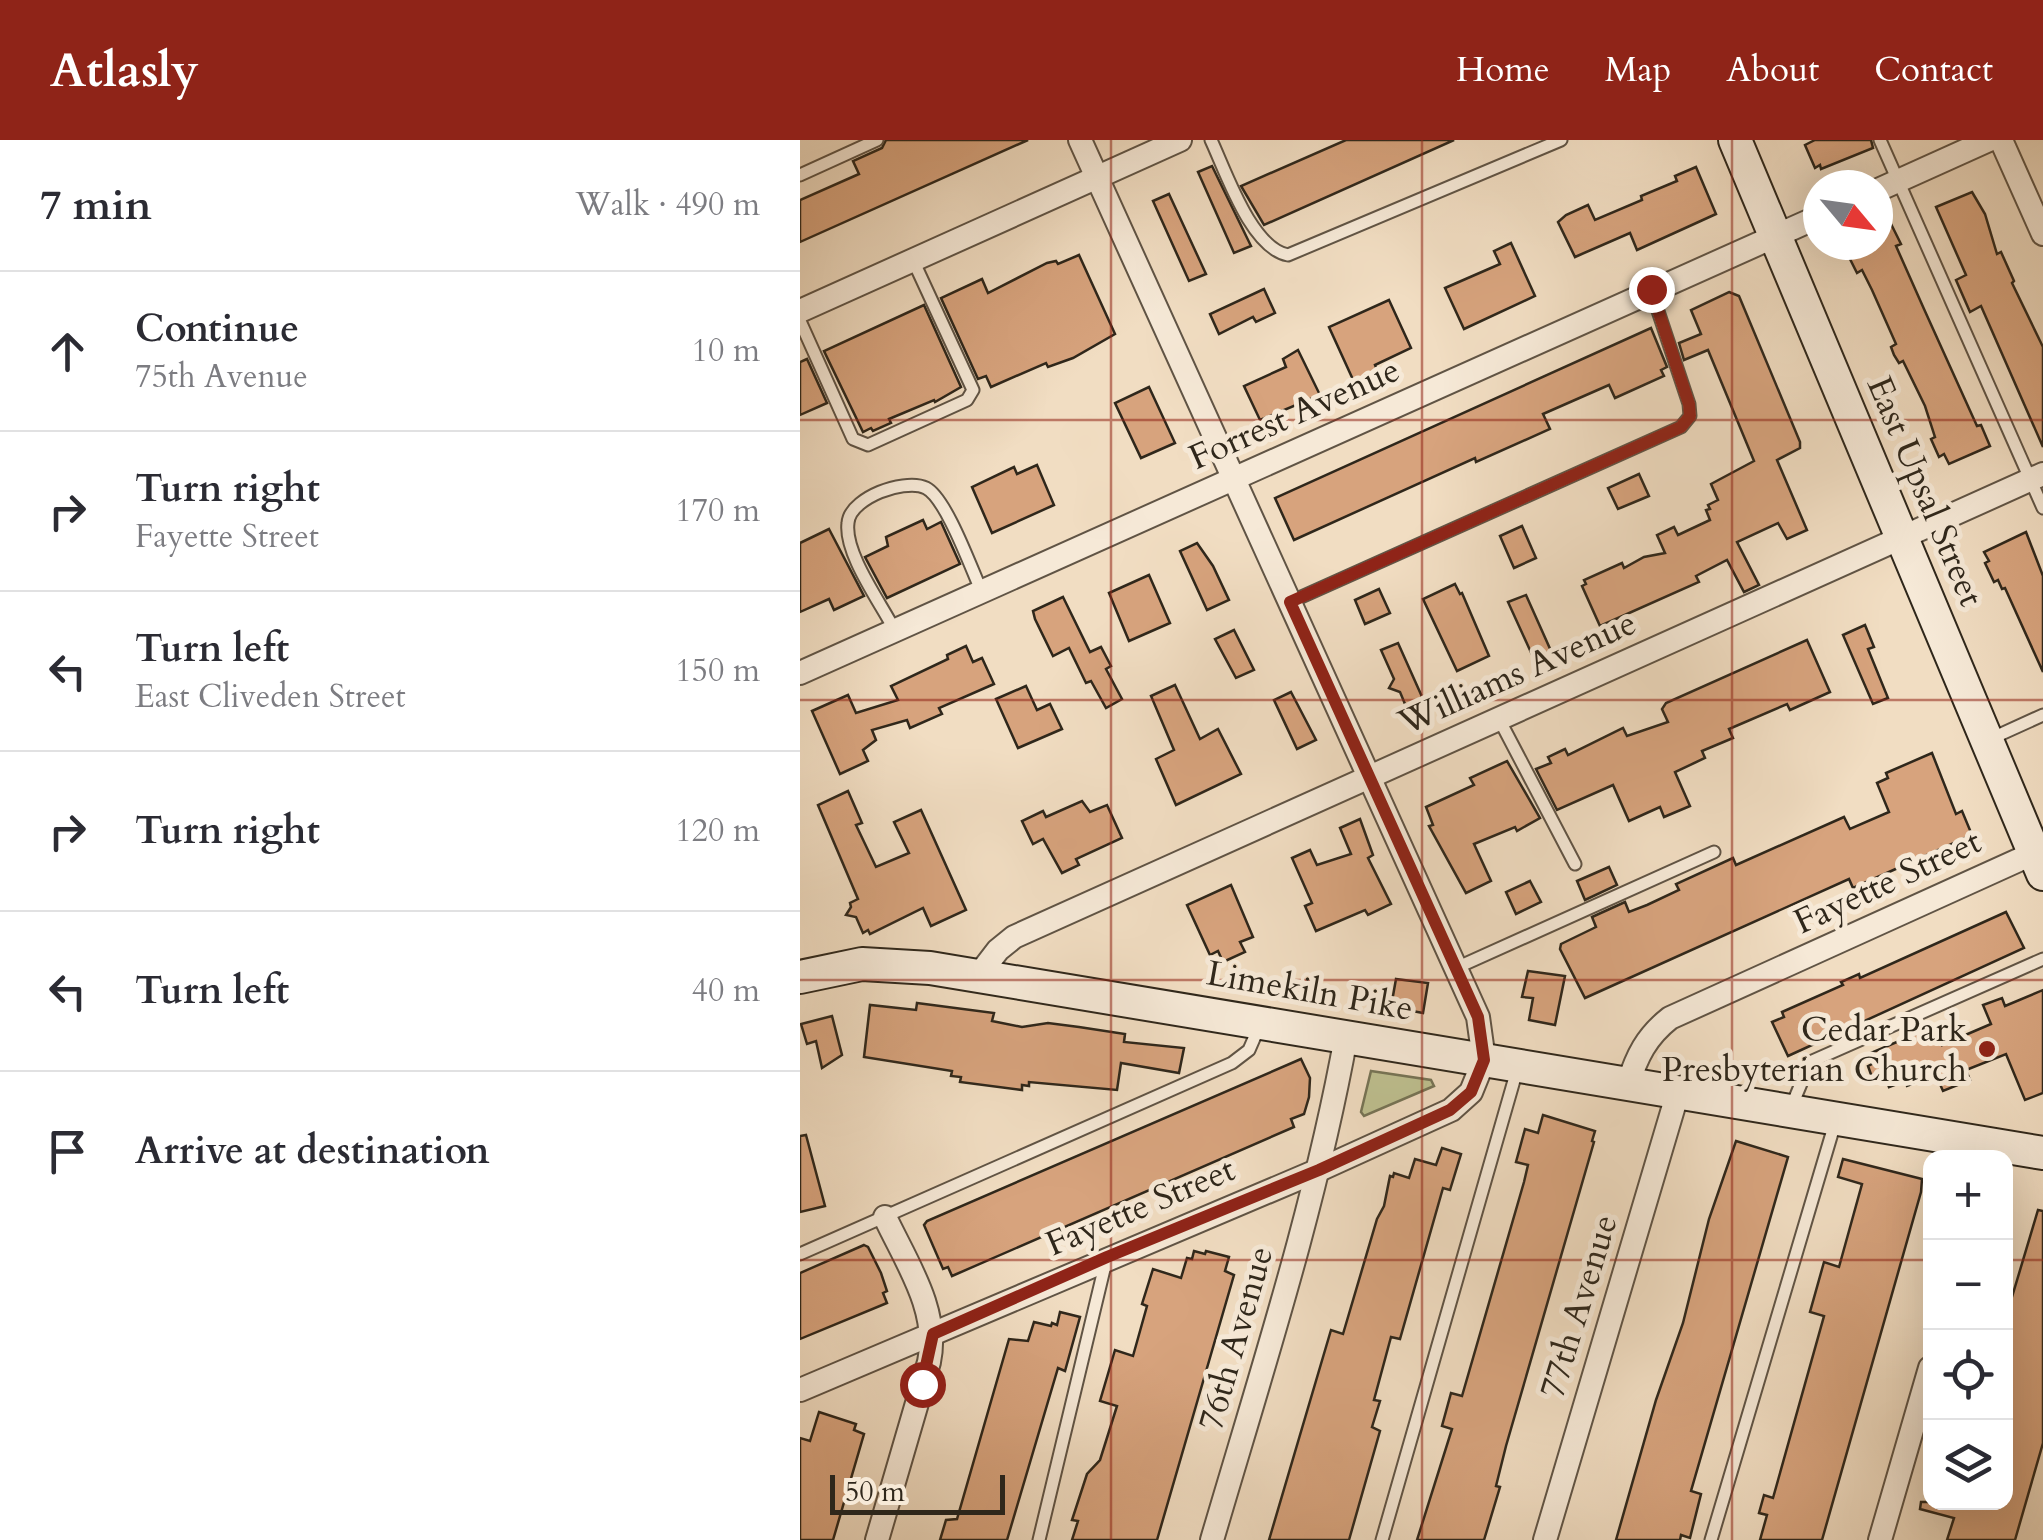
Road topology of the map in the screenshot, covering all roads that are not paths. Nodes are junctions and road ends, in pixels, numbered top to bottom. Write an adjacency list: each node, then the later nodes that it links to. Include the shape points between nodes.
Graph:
1 (877, 140): 11 (lane)
2 (1080, 140): 12 (street)
3 (1180, 140): 12 (street)
4 (1211, 140): 5 (lane, via 1254,230 1288,256)
5 (1561, 140)
6 (1735, 140): 17 (street, East Upsal Street)
7 (1880, 140): 10 (lane)
8 (1988, 140): 13 (street)
9 (2001, 140): 16 (street)
10 (1885, 170)
11 (800, 175)
12 (1097, 178): 18 (street); 23 (street)
13 (1893, 183)
14 (1893, 195): 22 (lane)
15 (1803, 223): 17 (street, Forrest Avenue)
16 (2043, 234)
17 (1776, 236): 19 (street, Forrest Avenue); 25 (street, East Upsal Street)
18 (912, 258): 20 (street); 21 (lane, via 973,390 968,400 868,445 853,439)
19 (1651, 289): 23 (street, Forrest Avenue); 27 (lane, via 1689,404 1681,427)
20 (800, 310)
21 (800, 321)
22 (2036, 477): 24 (lane); 25 (street, Williams Avenue)
23 (1234, 479): 26 (street, Forrest Avenue); 27 (street)
24 (2043, 508)
25 (1903, 538): 31 (street, Williams Avenue); 32 (street, East Upsal Street)
26 (981, 590): 28 (street, Forrest Avenue); 28 (lane, via 927,488 881,492 853,509 848,523 854,554)
27 (1290, 602): 33 (street)
28 (894, 628): 29 (street, Forrest Avenue)
29 (800, 673)
30 (2043, 715): 32 (lane)
31 (1499, 719): 33 (street, Williams Avenue); 36 (lane)
32 (1987, 740): 35 (street, East Upsal Street)
33 (1370, 777): 38 (street); 40 (street, Williams Avenue, via 1014,937)
34 (1714, 852): 38 (lane)
35 (2040, 859): 45 (street, Fayette Street, via 1670,1018 1646,1040)
36 (1576, 864)
37 (2043, 960): 47 (lane, via 1810,1062)
38 (1456, 968): 43 (street, via 1478,1017)
39 (800, 976): 40 (street, Limekiln Pike, via 878,964)
40 (978, 976): 41 (street, Limekiln Pike)
41 (1260, 1022): 42 (street, Limekiln Pike); 53 (lane, via 1250,1050 1232,1063)
42 (1346, 1037): 43 (street, Limekiln Pike); 52 (street, 76th Avenue)
43 (1484, 1060): 44 (street, Limekiln Pike); 52 (street, Fayette Street, via 1471,1092 1450,1110)
44 (1518, 1066): 45 (street, Limekiln Pike); 62 (lane)
45 (1628, 1084): 46 (street, Limekiln Pike)
46 (1678, 1092): 47 (street, Limekiln Pike); 63 (street, 77th Avenue)
47 (1789, 1111): 48 (street, Limekiln Pike)
48 (1836, 1119): 49 (street, Limekiln Pike); 64 (lane)
49 (1989, 1150)
50 (2013, 1152): 51 (street, Limekiln Pike)
51 (2043, 1153)
52 (1319, 1170): 55 (street, Fayette Street); 61 (street, 76th Avenue)
53 (885, 1217): 54 (lane); 56 (street)
54 (800, 1254)
55 (1107, 1257): 56 (street, Fayette Street); 60 (lane)
56 (933, 1334): 57 (street, Fayette Street); 59 (street)
57 (800, 1390)
58 (1923, 1392): 65 (street)
59 (878, 1540)
60 (1038, 1540)
61 (1212, 1540)
62 (1382, 1540)
63 (1545, 1540)
64 (1711, 1540)
65 (1880, 1540)

